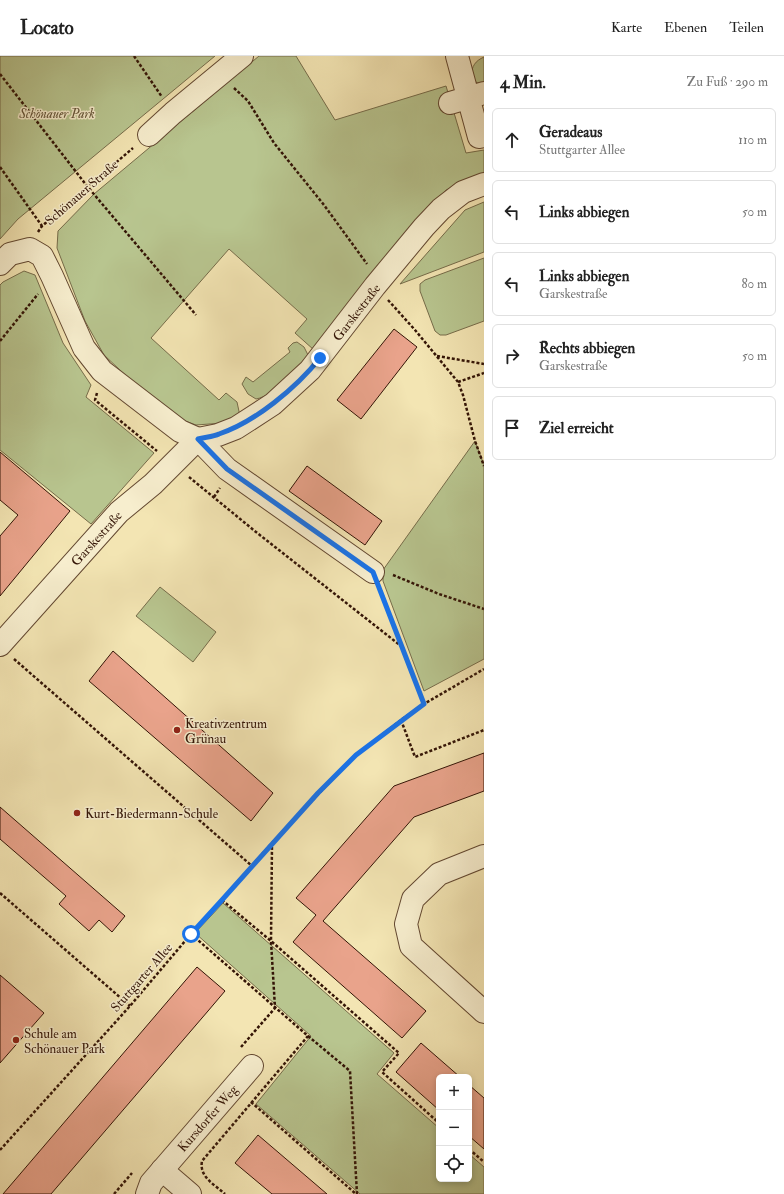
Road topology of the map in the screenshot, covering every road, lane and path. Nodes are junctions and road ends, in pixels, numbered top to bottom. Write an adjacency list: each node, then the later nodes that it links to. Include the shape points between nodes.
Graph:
1 (134, 56): 7 (path)
2 (242, 56): 5 (street)
3 (457, 56): 6 (street)
4 (0, 74): 12 (path)
5 (220, 74): 7 (street); 17 (path, via 248,101 274,143 371,269)
6 (467, 98): 9 (street, via 479,137)
7 (173, 113): 8 (street)
8 (149, 135): 12 (path, Schönauer Straße)
9 (484, 136)
10 (0, 167): 13 (path)
11 (484, 184): 17 (street, Garskestraße, via 463,192 441,209 424,227)
12 (87, 186): 13 (path, Schönauer Straße); 18 (path)
13 (42, 226): 14 (path, Schönauer Straße)
14 (30, 249): 15 (street, via 10,254); 16 (street, via 42,256)
15 (0, 264)
16 (52, 276): 19 (path); 22 (street, via 84,348)
17 (381, 292): 20 (path); 25 (street, Garskestraße, via 310,370 273,404 236,428)
18 (196, 315)
19 (0, 340)
20 (436, 356): 21 (path); 24 (path)
21 (484, 364)
22 (102, 372): 25 (street, via 180,431); 26 (path, via 95,400)
23 (484, 373): 24 (path)
24 (458, 382): 27 (path)
25 (198, 439): 26 (street, Garskestraße); 28 (street, via 227,469)
26 (173, 464): 30 (path); 31 (street, Garskestraße, via 119,512)
27 (484, 466)
28 (373, 572): 29 (path, via 383,570); 30 (path)
29 (484, 610)
30 (401, 646): 33 (path)
31 (6, 651): 38 (path)
32 (484, 669): 33 (path, Stuttgarter Allee)
33 (424, 704): 34 (path, Stuttgarter Allee)
34 (401, 720): 35 (path, via 415,758); 36 (path, Stuttgarter Allee, via 356,755)
35 (484, 730)
36 (272, 843): 38 (path, Stuttgarter Allee); 41 (path)
37 (484, 856): 43 (street, via 439,874 414,899 406,924 411,946)
38 (252, 866): 40 (path, Stuttgarter Allee)
39 (0, 893): 42 (path)
40 (222, 900): 41 (path); 42 (path, Stuttgarter Allee)
41 (271, 940): 45 (path, via 275,1008 239,1050); 47 (path, via 399,1053 382,1072)
42 (130, 1006): 48 (path, Stuttgarter Allee)
43 (484, 1012)
44 (308, 1036): 54 (path, via 350,1071)
45 (252, 1066): 46 (street, Kursdorfer Weg)
46 (234, 1087): 51 (street, Kursdorfer Weg); 54 (path)
47 (436, 1119)
48 (0, 1150)
49 (472, 1152): 50 (path)
50 (484, 1162)
51 (162, 1170): 52 (street, Kursdorfer Weg, via 151,1183); 53 (street)
52 (147, 1194)
53 (190, 1194)
54 (357, 1194)

